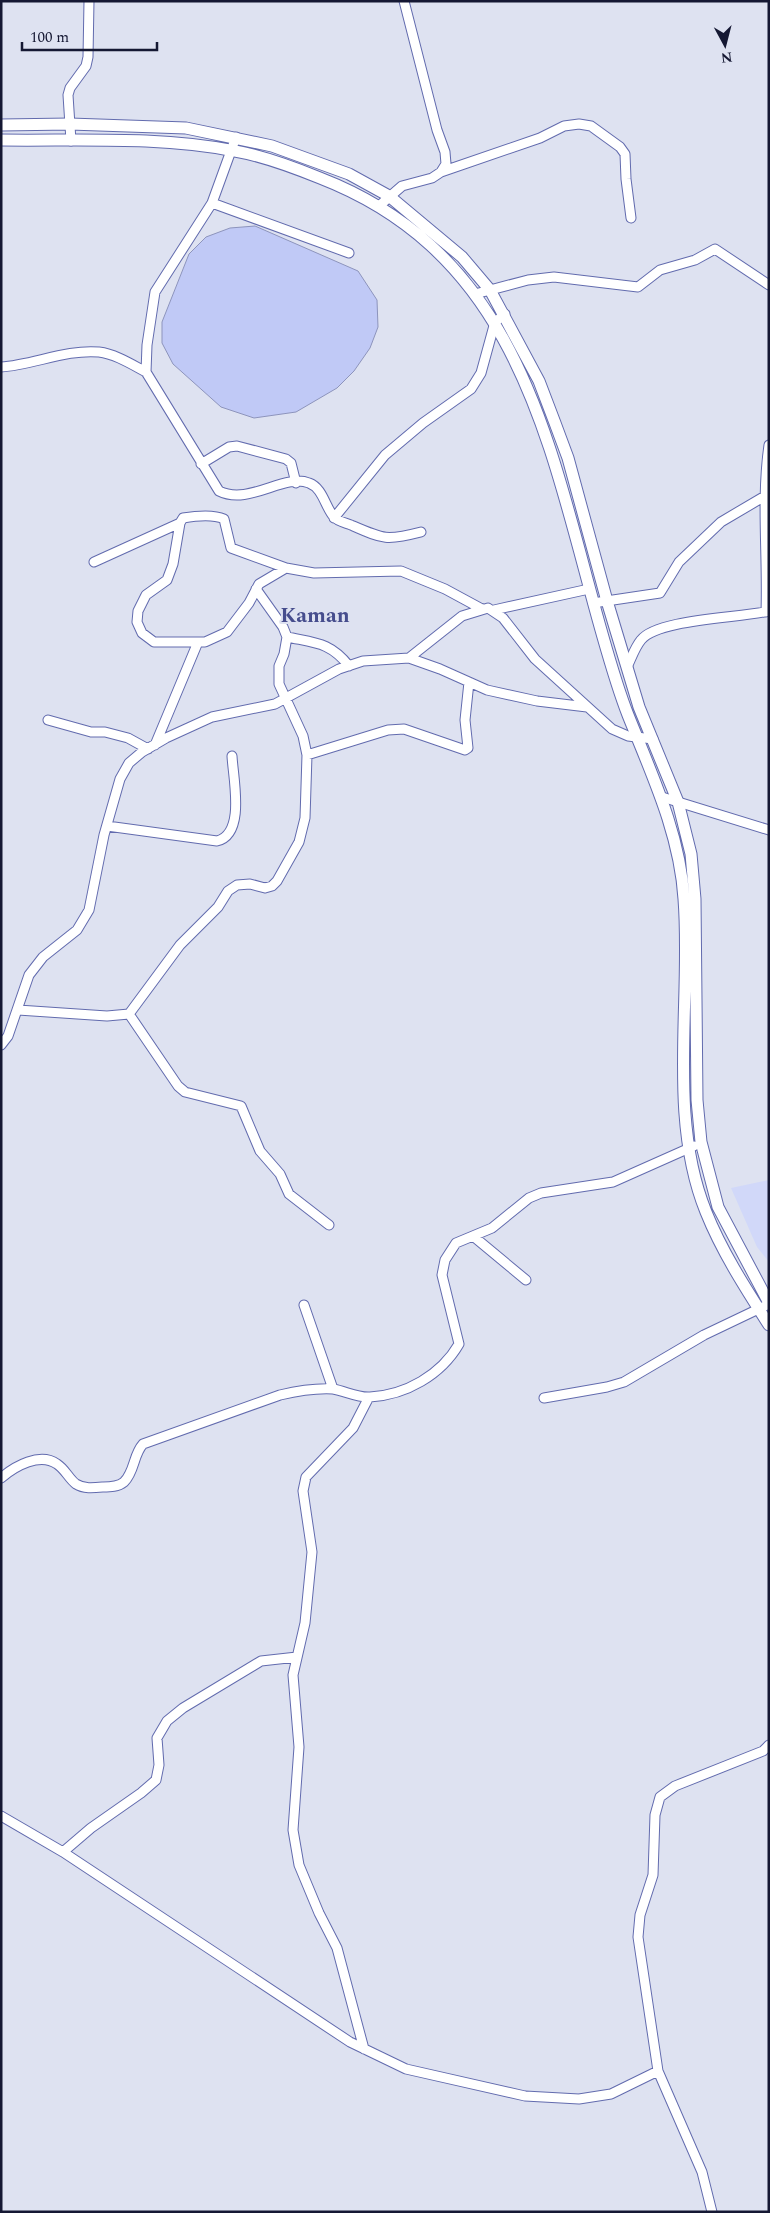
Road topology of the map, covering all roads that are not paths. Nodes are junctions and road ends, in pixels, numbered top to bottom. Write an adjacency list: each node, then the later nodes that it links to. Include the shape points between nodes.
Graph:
1 (90, 1): 3 (street, via 88,57 86,66 70,88)
2 (404, 1): 9 (street, via 445,152 446,164)
3 (70, 124): 4 (main road); 5 (main road, via 186,128); 7 (street)
4 (1, 125)
5 (236, 137): 8 (street); 10 (main road, via 272,146 349,174)
6 (1, 140): 7 (main road)
7 (72, 141): 8 (main road, via 162,142)
8 (232, 150): 11 (street); 12 (main road, via 342,186)
9 (441, 172): 10 (street, via 432,178 402,186); 13 (street, via 540,138 564,126 591,126 625,154)
10 (389, 196): 12 (street); 16 (main road, via 462,257)
11 (212, 203): 14 (street); 21 (street, via 154,292)
12 (379, 206): 17 (main road, via 426,241 456,269)
13 (632, 218)
14 (349, 253)
15 (769, 285): 16 (street, via 715,249 695,260 660,270 638,287 554,277)
16 (490, 290): 17 (street); 18 (main road)
17 (475, 294): 19 (main road)
18 (505, 314): 19 (street); 33 (main road, via 539,381 568,458)
19 (495, 322): 26 (street, via 481,373 471,389 385,455); 32 (main road, via 527,385 544,432)
20 (1, 367): 21 (street, via 98,352)
21 (146, 372): 23 (street)
22 (769, 445): 25 (street)
23 (201, 464): 24 (street, via 219,491 225,494 238,495); 24 (street, via 237,446 286,459 291,463)
24 (296, 483): 26 (street, via 308,482 317,489)
25 (764, 496): 33 (street, via 721,522 679,562 660,593); 37 (street)
26 (334, 518): 28 (street, via 382,538)
27 (180, 523): 29 (street); 30 (street, via 188,517 218,516 224,519 231,548); 39 (street, via 167,580 146,595 138,611 137,622 142,633 154,642)
28 (421, 532)
29 (94, 562)
30 (286, 568): 31 (street); 35 (street, via 323,574 401,571 420,577)
31 (256, 589): 38 (street, via 283,627); 39 (street, via 228,632)
32 (589, 589): 34 (main road); 36 (street)
33 (607, 600): 34 (street); 42 (main road)
34 (594, 603): 47 (main road, via 614,676)
35 (482, 609): 36 (street); 40 (street, via 462,616)
36 (494, 610): 45 (street, via 535,658)
37 (768, 612): 42 (street, via 672,624 652,631 641,639)
38 (286, 637): 41 (street, via 331,648); 44 (street, via 279,673 279,684)
39 (198, 642): 49 (street)
40 (409, 658): 41 (street, via 363,661); 43 (street)
41 (348, 666): 44 (street)
42 (627, 667): 48 (main road)
43 (469, 682): 45 (street, via 486,690); 50 (street, via 464,720 468,748 465,750 404,729 388,730)
44 (286, 697): 49 (street, via 275,704 212,717); 50 (street)
45 (588, 708): 47 (street, via 612,729)
46 (48, 720): 49 (street, via 128,738)
47 (638, 738): 48 (street); 52 (main road)
48 (653, 739): 53 (main road)
49 (151, 747): 54 (street, via 129,763 120,779)
50 (308, 755): 57 (street, via 305,818 299,842 278,880 264,888 237,885 228,891 218,907 180,944)
51 (232, 756): 54 (street, via 237,805 228,835 223,840)
52 (662, 797): 53 (street); 60 (main road, via 679,859 685,900 685,1104)
53 (678, 802): 55 (street); 59 (main road, via 691,854 695,899 697,1100)
54 (107, 826): 56 (street, via 89,910 78,930 43,956 29,974)
55 (769, 830)
56 (18, 1010): 57 (street, via 107,1016); 58 (street, via 8,1036)
57 (129, 1014): 61 (street, via 185,1092 241,1106 260,1151 280,1174 289,1194)
58 (1, 1044)
59 (701, 1142): 60 (street); 65 (main road, via 718,1207)
60 (689, 1148): 62 (street, via 613,1182 529,1198 492,1228); 65 (main road, via 705,1210 724,1249)
61 (329, 1225)
62 (473, 1236): 63 (street); 68 (street, via 456,1243 445,1260 442,1275 459,1344 450,1360 407,1389)
63 (526, 1280)
64 (304, 1305): 67 (street)
65 (765, 1305): 66 (main road); 69 (street, via 624,1382)
66 (769, 1325)
67 (333, 1390): 68 (street); 70 (street, via 298,1390 150,1440 137,1450 132,1471 124,1482 115,1487 86,1488 76,1484 58,1464 39,1459 27,1462)
68 (369, 1397): 71 (street, via 353,1428 306,1477 303,1491 312,1552 305,1623)
69 (544, 1398)
70 (1, 1478)
71 (297, 1658): 74 (street, via 261,1661 167,1721 157,1738 156,1780); 75 (street, via 293,1675 299,1747 293,1830 299,1865 337,1948)
72 (769, 1745): 76 (street, via 675,1786 660,1797 655,1814 653,1875 640,1915 638,1936)
73 (1, 1816): 74 (street)
74 (63, 1852): 75 (street)
75 (364, 2049): 76 (street, via 406,2069 525,2096 579,2099 612,2094)
76 (658, 2071): 77 (street, via 702,2172)
77 (712, 2212)

